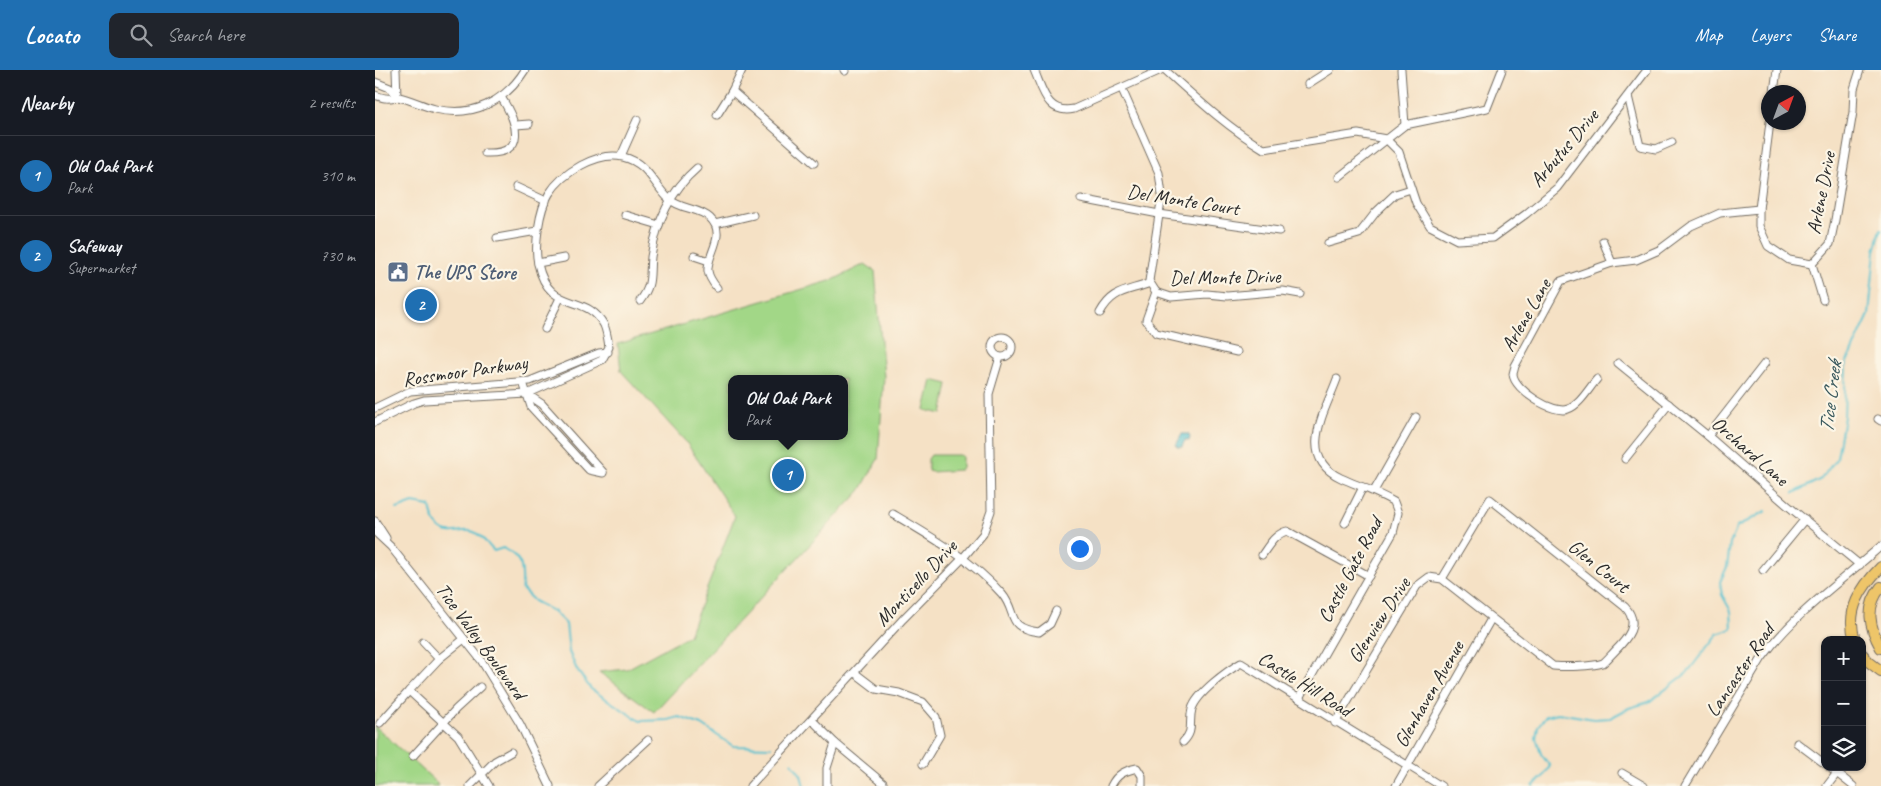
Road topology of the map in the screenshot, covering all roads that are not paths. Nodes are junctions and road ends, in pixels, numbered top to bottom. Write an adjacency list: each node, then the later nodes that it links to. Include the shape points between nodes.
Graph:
1 (396, 70): 20 (street)
2 (525, 70): 21 (street)
3 (742, 70): 17 (street)
4 (1034, 70): 16 (street, via 1047,99 1059,110 1074,109)
5 (1161, 70): 16 (street)
6 (1165, 70): 28 (street, via 1204,105 1264,149 1358,134)
7 (1330, 70): 14 (street)
8 (1401, 70): 26 (street)
9 (1502, 70): 26 (street, via 1487,108)
10 (1647, 70): 19 (street, Arbutus Drive)
11 (1777, 70): 15 (street)
12 (1860, 70): 56 (street, Arlene Drive, via 1854,89 1853,112 1830,244)
13 (375, 82): 20 (street, via 390,88)
14 (1308, 84)
15 (1775, 85)
16 (1122, 89): 41 (street, Del Monte Drive, via 1159,173 1163,195)
17 (733, 91): 22 (street); 32 (street)
18 (375, 95): 20 (street)
19 (1628, 96): 29 (street, via 1640,146 1656,149); 36 (street, Arbutus Drive, via 1557,188 1493,238 1457,240 1430,226)
20 (397, 97): 21 (street, via 449,111 485,106)
21 (501, 97): 25 (street)
22 (717, 115)
23 (637, 120): 31 (street)
24 (529, 124): 25 (street)
25 (516, 125): 30 (street, via 516,139 511,148 499,153)
26 (1405, 125): 28 (street)
27 (1769, 130): 40 (street, Arlene Drive)
28 (1386, 138): 34 (street); 36 (street, Arbutus Drive, via 1399,152)
29 (1672, 142)
30 (485, 153)
31 (621, 156): 38 (street, via 646,170); 39 (street, via 580,164 557,184)
32 (815, 163)
33 (697, 168): 38 (street, via 684,178)
34 (1339, 177)
35 (516, 187): 39 (street)
36 (1411, 189): 50 (street, via 1395,194 1359,234)
37 (1081, 199): 41 (street, Del Monte Court)
38 (670, 200): 44 (street, via 703,212); 45 (street)
39 (546, 201): 46 (street)
40 (1759, 210): 55 (street, Arlene Lane, via 1721,213 1691,226 1659,250 1636,260); 56 (street, Arlene Drive, via 1759,226 1768,246 1789,260)
41 (1159, 214): 47 (street, Del Monte Court); 57 (street, Del Monte Drive)
42 (625, 215): 45 (street)
43 (753, 216): 44 (street)
44 (715, 224): 53 (street, via 717,238)
45 (659, 225): 63 (street, via 651,257 650,285)
46 (537, 231): 48 (street); 54 (street)
47 (1279, 231)
48 (497, 238)
49 (1603, 241): 55 (street)
50 (1328, 243)
51 (694, 256): 53 (street)
52 (564, 258): 54 (street)
53 (709, 261): 58 (street, via 708,271)
54 (538, 263): 61 (street, via 546,286)
55 (1612, 263): 72 (street, Arlene Lane, via 1561,281 1513,374 1523,390 1559,411 1577,403)
56 (1812, 264): 62 (street)
57 (1150, 283): 59 (street, Del Monte Drive); 64 (street, via 1114,296)
58 (717, 288)
59 (1156, 292): 60 (street, Del Monte Drive, via 1171,297 1283,291); 67 (street, via 1146,320 1156,334)
60 (1300, 294)
61 (560, 298): 65 (street); 66 (street, via 587,308 599,318 607,335)
62 (1823, 300)
63 (640, 301)
64 (1100, 313)
65 (545, 329)
66 (608, 352): 73 (street, Rossmoor Parkway); 74 (street, Rossmoor Parkway, via 603,360)
67 (1237, 352)
68 (999, 357): 92 (street, Monticello Drive, via 989,394 991,511 983,534)
69 (1618, 363): 75 (street, Orchard Lane)
70 (1765, 363): 79 (street)
71 (1337, 379): 81 (street, Castle Gate Road, via 1315,442 1317,456 1338,477)
72 (1597, 379)
73 (523, 382): 74 (street); 76 (street, Rossmoor Parkway, via 410,392)
74 (527, 394): 74 (street, via 531,408 589,470 603,473 542,404); 78 (street, Rossmoor Parkway, via 423,400)
75 (1669, 404): 79 (street, Orchard Lane); 80 (street)
76 (375, 408)
77 (1416, 417): 82 (street)
78 (375, 422)
79 (1709, 436): 85 (street, Orchard Lane)
80 (1625, 459)
81 (1363, 487): 82 (street, Castle Gate Road); 87 (street)
82 (1374, 491): 96 (street, Castle Gate Road, via 1394,502 1398,513 1393,533)
83 (1490, 499): 97 (street, Glenview Drive); 100 (street, Glen Court, via 1625,607 1631,613 1632,625 1628,637 1603,662 1570,667 1553,666)
84 (893, 514): 92 (street)
85 (1805, 519): 93 (street, Orchard Lane); 95 (street)
86 (375, 521): 90 (street, Tice Valley Boulevard)
87 (1345, 523)
88 (375, 532): 90 (street, Tice Valley Boulevard)
89 (1881, 546): 93 (street, Lancaster Road)
90 (391, 547): 102 (street, Tice Valley Boulevard)
91 (1262, 555): 96 (street, via 1274,538 1287,531)
92 (963, 558): 99 (street, via 1003,596 1015,623 1026,630 1039,632 1050,624); 108 (street, Monticello Drive)
93 (1860, 565): 141 (street, Lancaster Road, via 1772,644)
94 (1881, 567): 101 (highway, via 1855,602 1851,621)
95 (1763, 570)
96 (1369, 576): 111 (street, Castle Gate Road)
97 (1442, 579): 100 (street, Glen Court); 114 (street, Glenview Drive, via 1429,577 1417,586)
98 (1881, 588): 104 (highway, via 1871,604 1870,620)
99 (1056, 611)
100 (1491, 619): 124 (street, Glenhaven Avenue)
101 (1854, 636)
102 (463, 639): 105 (street); 132 (street, Tice Valley Boulevard, via 481,660 520,724)
103 (423, 642): 105 (street)
104 (1881, 648)
105 (439, 659): 110 (street)
106 (1866, 659): 107 (highway)
107 (1881, 672)
108 (855, 673): 112 (street, Monticello Drive); 123 (street, via 876,688 899,692 923,702 936,718 940,735)
109 (480, 687): 113 (street)
110 (409, 691): 113 (street); 115 (street)
111 (1299, 698): 114 (street, Castle Hill Road); 117 (street, Castle Hill Road, via 1241,663 1219,678 1194,704 1191,732)
112 (812, 720): 118 (street); 134 (street, Monticello Drive)
113 (444, 722): 121 (street); 126 (street, via 465,744)
114 (1335, 722): 124 (street, Castle Hill Road)
115 (380, 723)
116 (649, 740): 133 (street)
117 (1183, 742)
118 (835, 743): 129 (street); 135 (street, via 827,768)
119 (1797, 743): 122 (street)
120 (511, 752): 126 (street)
121 (413, 756)
122 (1821, 761)
123 (923, 764)
124 (1408, 764): 138 (street, Glenhaven Avenue); 139 (street, Castle Hill Road)
125 (1834, 771): 128 (street)
126 (482, 773): 130 (street); 131 (street)
127 (1622, 773): 140 (street)
128 (1837, 774): 142 (street); 143 (street)
129 (883, 784)
130 (470, 786)
131 (489, 786)
132 (550, 786)
133 (598, 786)
134 (750, 786)
135 (827, 786)
136 (1111, 786): 137 (street, via 1125,770 1137,768 1142,776)
137 (1142, 786)
138 (1395, 786)
139 (1441, 786)
140 (1644, 786)
141 (1685, 786)
142 (1827, 786)
143 (1853, 786)

